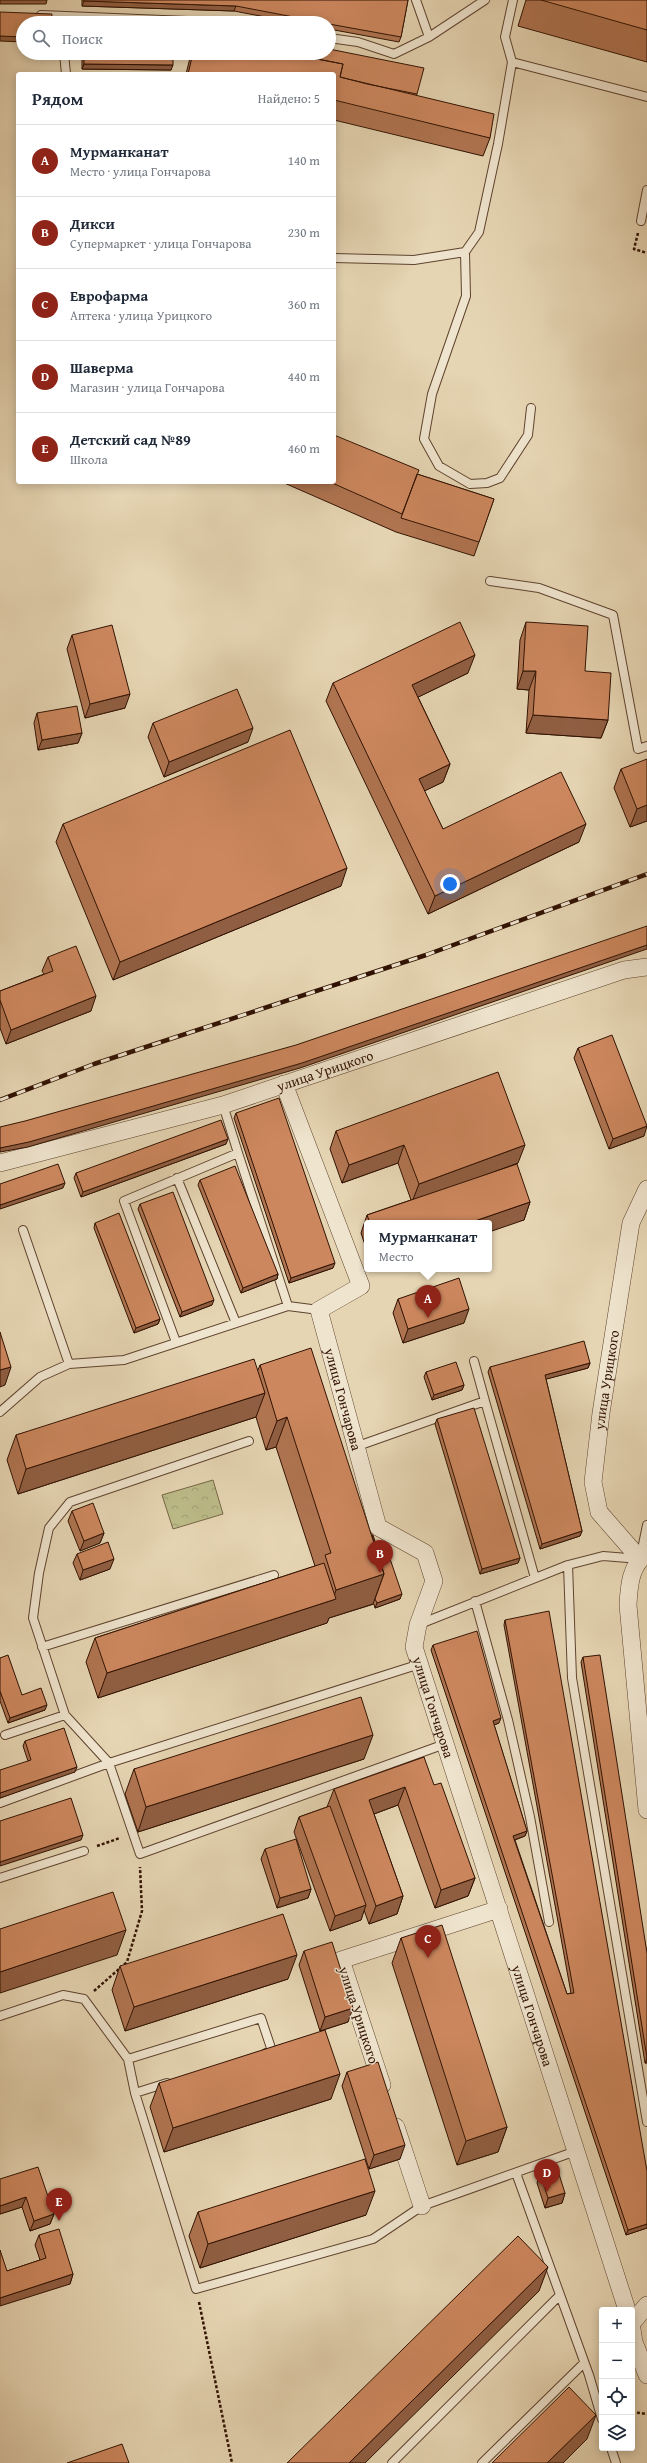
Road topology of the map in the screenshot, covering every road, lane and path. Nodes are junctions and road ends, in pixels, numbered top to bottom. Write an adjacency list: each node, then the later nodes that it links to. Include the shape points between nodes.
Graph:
1 (416, 0): 6 (lane)
2 (485, 0): 6 (lane)
3 (513, 0): 9 (lane, via 506,37)
4 (30, 14): 5 (lane)
5 (42, 16)
6 (429, 37): 7 (lane, via 394,54 358,42)
7 (336, 39)
8 (65, 60): 10 (lane)
9 (512, 62): 11 (lane); 14 (lane, via 480,232)
10 (66, 72)
11 (647, 97)
12 (647, 190): 13 (lane)
13 (641, 221): 15 (path, via 634,249)
14 (465, 252): 16 (lane, via 414,260); 17 (lane, via 466,296 432,394 424,439 439,466 470,484 487,482 500,478 528,435)
15 (647, 253)
16 (336, 258)
17 (531, 408)
18 (490, 581): 19 (lane, via 539,588 613,615 638,749)
19 (647, 746)
20 (647, 967): 21 (street, улица Урицкого, via 624,970)
21 (284, 1084): 22 (street, улица Урицкого); 31 (street, via 361,1286)
22 (222, 1105): 23 (lane); 24 (street, улица Урицкого)
23 (238, 1153): 25 (lane); 30 (lane)
24 (0, 1163)
25 (177, 1178): 32 (lane); 33 (lane, via 124,1201)
26 (647, 1189): 28 (street, улица Урицкого)
27 (647, 1202): 28 (lane)
28 (631, 1223): 41 (street, улица Урицкого, via 601,1413 593,1482 599,1512)
29 (24, 1230): 35 (lane)
30 (288, 1306): 31 (lane); 32 (lane)
31 (319, 1310): 39 (street, улица Гончарова)
32 (236, 1323): 33 (lane)
33 (176, 1342): 35 (lane, via 124,1360)
34 (474, 1361): 36 (lane)
35 (70, 1364): 37 (lane, via 40,1377)
36 (485, 1401): 39 (lane); 44 (lane)
37 (0, 1412)
38 (249, 1441): 47 (lane, via 70,1502 49,1528 39,1573 33,1618)
39 (355, 1447): 46 (street, улица Гончарова, via 378,1527 425,1553 434,1581)
40 (647, 1525): 41 (lane)
41 (643, 1557): 42 (lane, via 603,1556); 54 (street, via 630,1580 628,1605)
42 (568, 1565): 44 (lane); 67 (lane, via 572,1678)
43 (274, 1575): 47 (lane)
44 (535, 1578): 45 (lane)
45 (475, 1601): 46 (lane); 60 (lane, via 508,1720 530,1817)
46 (418, 1625): 48 (street, улица Гончарова, via 414,1647)
47 (42, 1647): 49 (lane)
48 (420, 1664): 51 (street, улица Гончарова); 52 (lane)
49 (65, 1715): 50 (lane); 52 (lane)
50 (5, 1735)
51 (445, 1744): 57 (lane); 59 (street, улица Гончарова)
52 (109, 1764): 53 (lane); 55 (lane)
53 (0, 1803)
54 (647, 1810)
55 (132, 1834): 56 (path); 57 (lane)
56 (84, 1851): 58 (lane)
57 (140, 1854): 61 (path, via 142,1911 127,1962)
58 (0, 1878)
59 (499, 1909): 68 (street, улица Гончарова); 70 (street, улица Урицкого, via 341,1960)
60 (549, 1922)
61 (84, 1999): 62 (lane, via 63,1995); 64 (lane)
62 (0, 2016)
63 (257, 2056): 64 (lane, via 272,2051 261,2018)
64 (128, 2058): 66 (lane)
65 (173, 2081): 66 (lane)
66 (135, 2093): 71 (lane)
67 (647, 2122)
68 (576, 2151): 69 (lane); 74 (street, улица Гончарова)
69 (516, 2173): 70 (lane); 72 (lane)
70 (422, 2206): 71 (lane, via 373,2239)
71 (196, 2289): 83 (path)
72 (560, 2295): 77 (lane); 84 (lane)
73 (647, 2305): 75 (street)
74 (626, 2307)
75 (635, 2320)
76 (634, 2343): 78 (street)
77 (584, 2363): 81 (lane); 85 (lane)
78 (647, 2375)
79 (635, 2412): 80 (path)
80 (647, 2414)
81 (601, 2415)
82 (612, 2451): 86 (lane)
83 (232, 2463)
84 (392, 2463)
85 (482, 2463)
86 (616, 2463)

